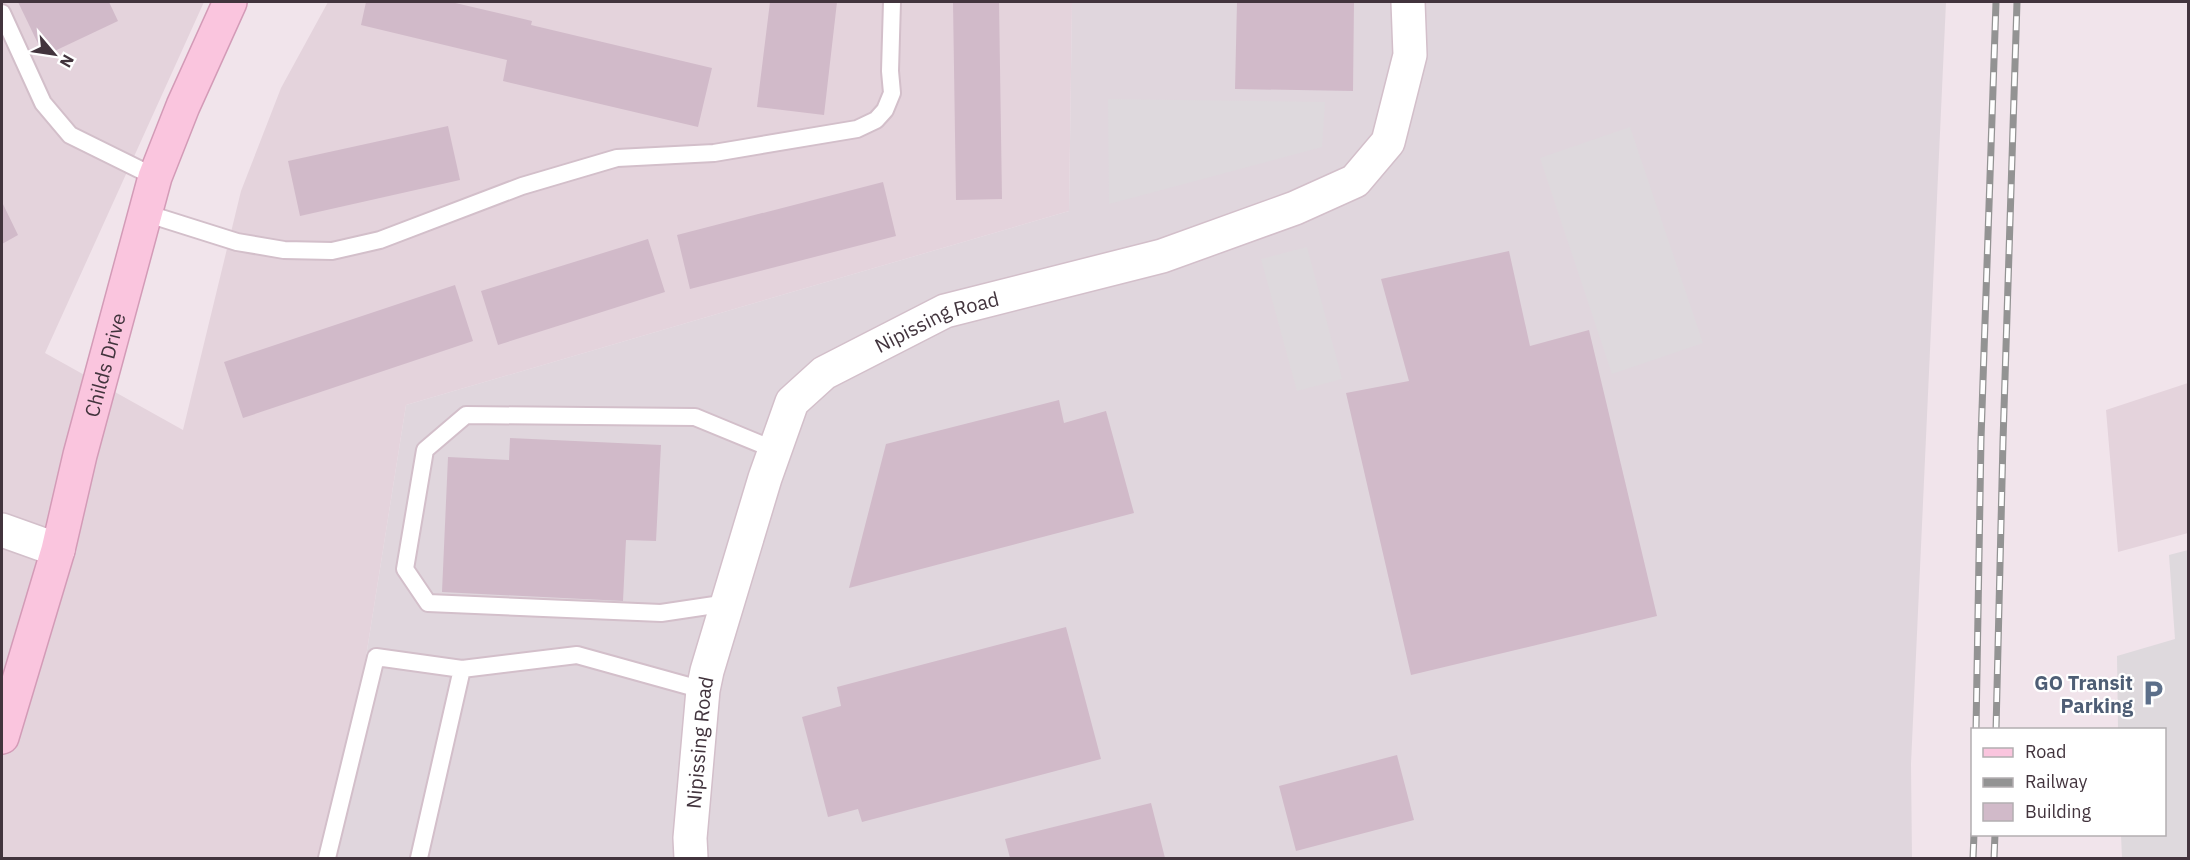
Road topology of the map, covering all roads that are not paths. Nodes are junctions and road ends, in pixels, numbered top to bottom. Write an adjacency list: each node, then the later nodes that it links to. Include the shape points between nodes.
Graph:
1 (230, 2): 5 (street, Childs Drive)
2 (892, 2): 6 (lane, via 892,93 876,120 857,129 714,153 617,158 522,186 380,240 332,251 284,250 237,242)
3 (1408, 2): 7 (street, Nipissing Road, via 1410,55 1388,142 1355,181 1295,208 1162,256 945,311 824,373 792,402)
4 (2, 13): 5 (lane, via 43,103 70,135)
5 (155, 177): 6 (street, Childs Drive)
6 (145, 213): 9 (street, Childs Drive)
7 (775, 450): 10 (street, Nipissing Road); 10 (lane, via 694,417 466,415 425,450 405,569 428,603 661,614)
8 (2, 530): 9 (street)
9 (58, 550): 13 (street, Childs Drive)
10 (728, 603): 12 (street, Nipissing Road)
11 (462, 669): 12 (lane, via 577,656); 14 (lane, via 376,657); 15 (lane)
12 (703, 690): 16 (street, Nipissing Road)
13 (2, 737)
14 (327, 858)
15 (419, 858)
16 (691, 858)

